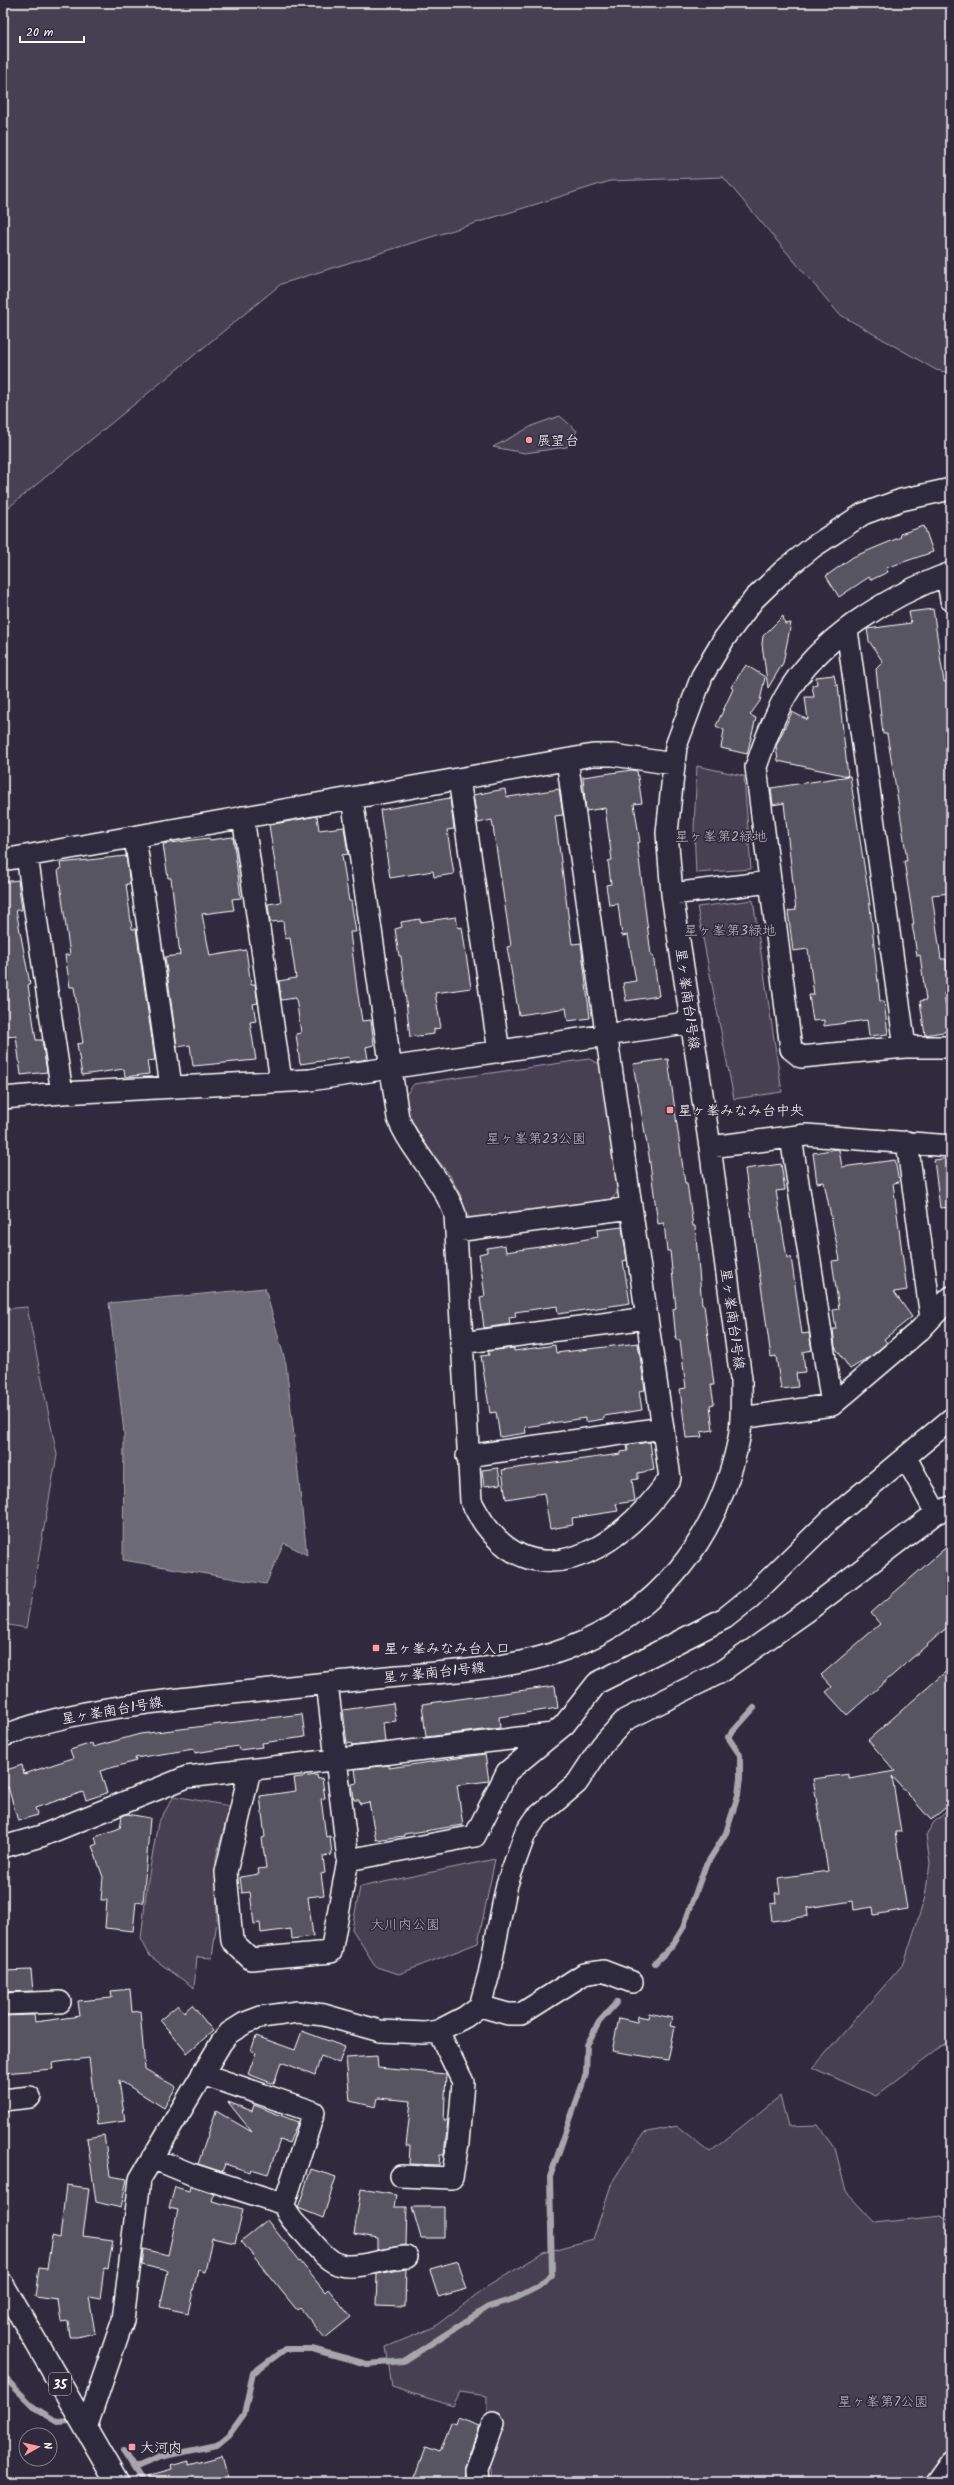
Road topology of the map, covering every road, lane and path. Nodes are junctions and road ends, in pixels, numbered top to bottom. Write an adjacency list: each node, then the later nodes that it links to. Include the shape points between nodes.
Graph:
1 (951, 489): 6 (street, 星ヶ峯南台1号線, via 902,500 863,514 812,547 754,599 724,639 702,676 676,746)
2 (949, 574): 3 (street); 4 (street, via 894,598)
3 (951, 600)
4 (847, 630): 13 (street, via 809,665 786,696 765,738 756,767); 18 (street)
5 (567, 760): 6 (street, via 593,755 613,755); 7 (street); 16 (street)
6 (674, 764): 14 (street, 星ヶ峯南台1号線, via 667,833)
7 (459, 779): 8 (street); 19 (street)
8 (352, 798): 9 (street); 20 (street)
9 (243, 817): 10 (street); 21 (street)
10 (135, 837): 11 (street); 22 (street)
11 (27, 856): 12 (street); 23 (street)
12 (3, 860)
13 (770, 882): 14 (street); 18 (street, via 791,1049 801,1057)
14 (672, 894): 15 (street, 星ヶ峯南台1号線)
15 (692, 1022): 16 (street); 28 (street, 星ヶ峯南台1号線)
16 (606, 1035): 19 (street); 29 (street)
17 (951, 1047): 18 (street)
18 (905, 1048)
19 (498, 1052): 20 (street)
20 (391, 1069): 21 (street, via 310,1080); 30 (street, via 398,1118 412,1147 449,1198 455,1214)
21 (281, 1081): 22 (street)
22 (170, 1086): 23 (street)
23 (62, 1093): 24 (street)
24 (3, 1098)
25 (791, 1137): 26 (street, via 806,1135); 28 (street); 35 (street)
26 (907, 1142): 27 (street); 33 (street)
27 (951, 1146)
28 (710, 1147): 36 (street, 星ヶ峯南台1号線, via 741,1379)
29 (632, 1208): 30 (street); 32 (street)
30 (456, 1231): 34 (street)
31 (951, 1297): 33 (street)
32 (647, 1318): 34 (street); 38 (street)
33 (931, 1318): 35 (street)
34 (461, 1343): 39 (street)
35 (832, 1405): 36 (street)
36 (741, 1418): 42 (street, 星ヶ峯南台1号線, via 738,1442 721,1501 702,1538 656,1595 627,1619 567,1649 532,1659 477,1669)
37 (951, 1419): 40 (street)
38 (663, 1428): 39 (street); 39 (street, via 670,1478 643,1512 597,1548 570,1559 545,1563 505,1548 480,1520 471,1501)
39 (467, 1456)
40 (906, 1458): 41 (street); 43 (street, via 831,1519 750,1598 725,1618 596,1683 564,1725)
41 (944, 1510): 52 (street, via 806,1612 718,1673 625,1720 602,1745 577,1783 536,1818 525,1834 507,1884)
42 (327, 1683): 44 (street, 星ヶ峯南台1号線, via 82,1713); 45 (street)
43 (553, 1734): 45 (street); 48 (street, via 507,1772 475,1836)
44 (3, 1736)
45 (336, 1759): 46 (street); 48 (street)
46 (250, 1770): 47 (street, via 187,1777 174,1781 41,1836); 48 (street, via 226,1872 232,1941 251,1960 332,1952)
47 (3, 1847)
48 (348, 1860)
49 (632, 1982): 52 (street, via 603,1971 584,1974 521,2014 508,2014)
50 (60, 2002): 51 (street)
51 (3, 2004)
52 (480, 2006): 53 (street)
53 (438, 2031): 54 (street, via 380,2031 324,2015 298,2012 261,2017 245,2023 229,2034); 58 (street, via 463,2082 452,2178)
54 (202, 2074): 57 (street); 59 (street, via 314,2112)
55 (30, 2097): 56 (street)
56 (3, 2100)
57 (152, 2158): 59 (street, via 191,2174); 63 (street, via 140,2180 123,2320)
58 (401, 2176)
59 (284, 2204): 60 (street, via 286,2214 326,2256 340,2265)
60 (407, 2257)
61 (3, 2285): 63 (main road, 35)
62 (493, 2423): 66 (street, via 476,2470)
63 (86, 2428): 65 (main road, 35)
64 (951, 2461): 67 (street)
65 (117, 2482)
66 (477, 2482)
67 (936, 2482)

